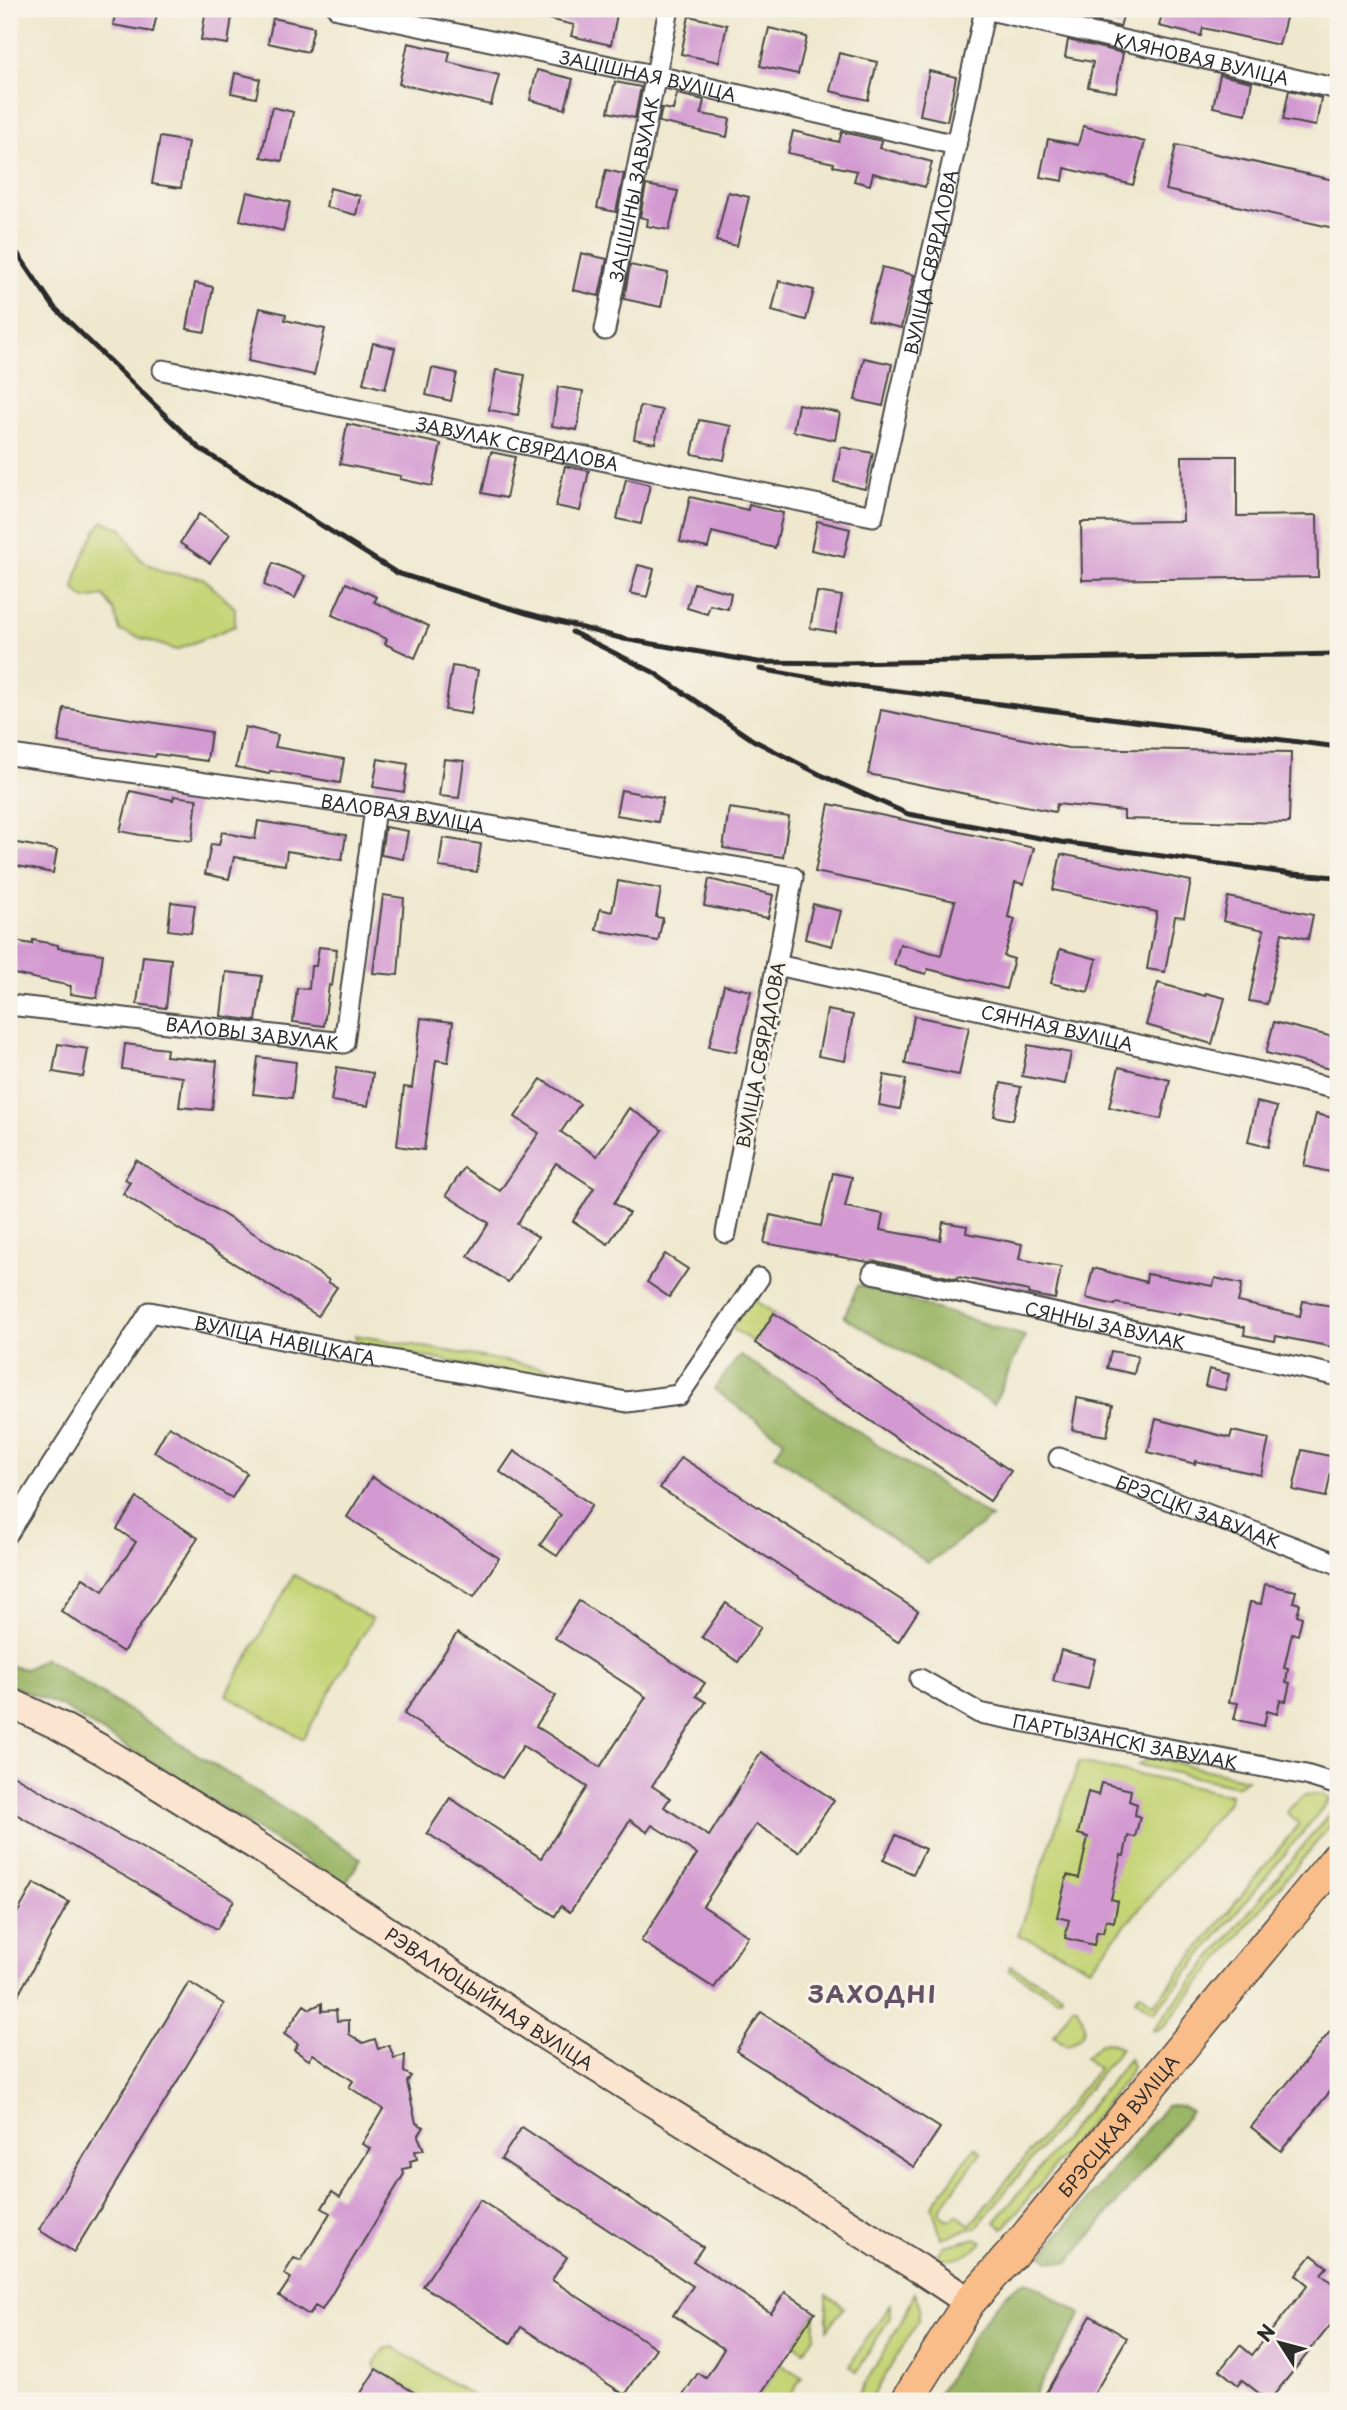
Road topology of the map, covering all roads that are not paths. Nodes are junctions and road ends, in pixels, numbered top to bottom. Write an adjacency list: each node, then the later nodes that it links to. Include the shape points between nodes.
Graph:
1 (338, 9): 4 (street, ЗАЦІШНАЯ ВУЛІЦА)
2 (669, 9): 4 (street, ЗАЦІШНЫ ЗАВУЛАК)
3 (985, 9): 5 (street, КЛЯНОВАЯ ВУЛІЦА); 6 (street, ВУЛІЦА СВЯРДЛОВА)
4 (657, 76): 6 (street, ЗАЦІШНАЯ ВУЛІЦА); 7 (street, ЗАЦІШНЫ ЗАВУЛАК)
5 (1338, 89)
6 (956, 145): 9 (street, ВУЛІЦА СВЯРДЛОВА)
7 (605, 330)
8 (163, 370): 9 (street, ЗАВУЛАК СВЯРДЛОВА)
9 (873, 516)
10 (11, 755): 11 (street, ВАЛОВАЯ ВУЛІЦА)
11 (375, 808): 12 (street, ВАЛОВАЯ ВУЛІЦА); 14 (street, ВАЛОВЫ ЗАВУЛАК, via 344,1043)
12 (793, 877): 13 (street, ВУЛІЦА СВЯРДЛОВА)
13 (778, 965): 15 (street, СЯННАЯ ВУЛІЦА); 16 (street, ВУЛІЦА СВЯРДЛОВА)
14 (9, 1005)
15 (1338, 1088)
16 (726, 1233)
17 (873, 1273): 19 (street, СЯННЫ ЗАВУЛАК)
18 (759, 1278): 21 (street, ВУЛІЦА НАВІЦКАГА, via 678,1395 627,1402 150,1312)
19 (1338, 1376)
20 (1059, 1458): 22 (street, БРЭСЦКІ ЗАВУЛАК)
21 (9, 1532)
22 (1338, 1564)
23 (920, 1679): 25 (street, ПАРТЫЗАНСКІ ЗАВУЛАК, via 979,1713 1306,1775)
24 (9, 1702): 27 (street, РЭВАЛЮЦЫЙНАЯ ВУЛІЦА, via 102,1750 274,1857)
25 (1338, 1785)
26 (1338, 1857): 27 (main road, БРЭСЦКАЯ ВУЛІЦА)
27 (969, 2302): 28 (main road, БРЭСЦКАЯ ВУЛІЦА)
28 (907, 2401)

